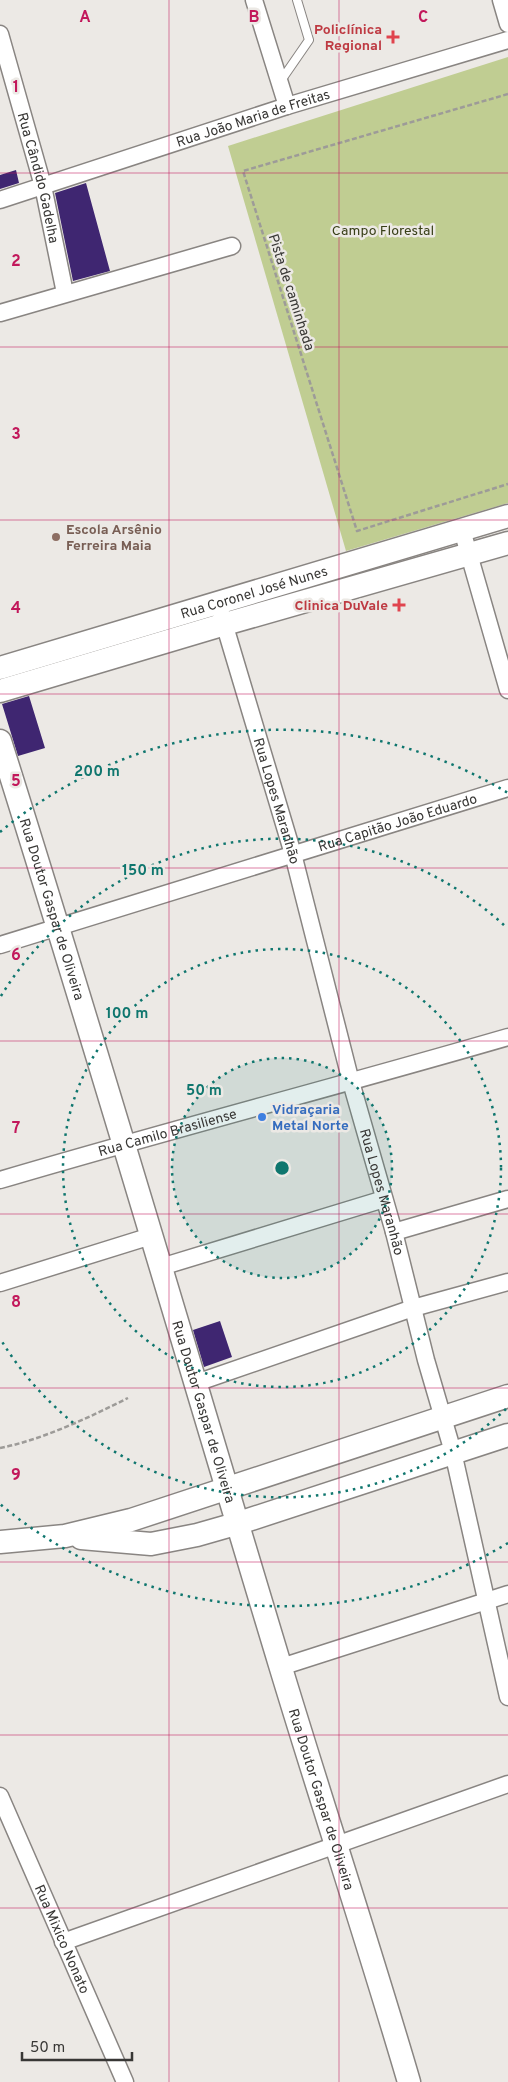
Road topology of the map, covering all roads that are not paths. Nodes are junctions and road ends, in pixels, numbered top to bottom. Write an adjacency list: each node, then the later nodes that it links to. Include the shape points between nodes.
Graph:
1 (254, 0): 7 (street)
2 (297, 0): 7 (lane, via 309,40)
3 (501, 0): 4 (street)
4 (508, 24)
5 (0, 34): 9 (street, Rua Cândido Gadelha)
6 (508, 40): 8 (street, Rua João Maria de Freitas)
7 (279, 84): 8 (street)
8 (286, 106): 9 (street, Rua João Maria de Freitas)
9 (43, 186): 10 (street, Rua João Maria de Freitas); 12 (street, Rua Cândido Gadelha)
10 (0, 200)
11 (232, 246): 12 (street)
12 (65, 293): 13 (street)
13 (0, 313)
14 (508, 516): 15 (street, Rua Coronel José Nunes)
15 (462, 530): 17 (street); 18 (street, Rua Coronel José Nunes)
16 (508, 543): 17 (street, Rua Coronel José Nunes)
17 (470, 554): 18 (street, Rua Coronel José Nunes); 20 (street)
18 (222, 614): 19 (street, Rua Coronel José Nunes); 21 (street, Rua Coronel José Nunes); 24 (street, Rua Lopes Maranhão)
19 (0, 668)
20 (508, 690)
21 (0, 691)
22 (0, 741): 25 (street, Rua Doutor Gaspar de Oliveira)
23 (508, 788): 24 (street, Rua Capitão João Eduardo)
24 (293, 854): 25 (street, Rua Capitão João Eduardo); 28 (street, Rua Lopes Maranhão)
25 (59, 927): 26 (street, Rua Capitão João Eduardo); 29 (street, Rua Doutor Gaspar de Oliveira)
26 (0, 944)
27 (508, 1037): 28 (street, Rua Camilo Brasiliense)
28 (351, 1082): 29 (street, Rua Camilo Brasiliense); 31 (street, Rua Lopes Maranhão)
29 (124, 1143): 30 (street, Rua Camilo Brasiliense); 34 (street, Rua Doutor Gaspar de Oliveira)
30 (0, 1180)
31 (384, 1199): 33 (street, Rua Lopes Maranhão); 35 (street)
32 (508, 1199): 33 (street)
33 (394, 1232): 38 (street, Rua Lopes Maranhão)
34 (150, 1236): 35 (street, Rua Doutor Gaspar de Oliveira); 37 (street)
35 (161, 1267): 39 (street, Rua Doutor Gaspar de Oliveira)
36 (508, 1282): 38 (street)
37 (0, 1283)
38 (413, 1308): 39 (street); 41 (street, Rua Lopes Maranhão)
39 (196, 1383): 44 (street, Rua Doutor Gaspar de Oliveira)
40 (508, 1396): 41 (street)
41 (443, 1417): 43 (street, Rua Lopes Maranhão); 44 (street)
42 (508, 1434): 43 (street)
43 (453, 1452): 45 (street); 49 (street, Rua Lopes Maranhão)
44 (227, 1489): 45 (street, Rua Doutor Gaspar de Oliveira); 46 (street, via 131,1520)
45 (239, 1523): 46 (street, via 151,1544); 50 (street, Rua Doutor Gaspar de Oliveira)
46 (65, 1536): 47 (street)
47 (0, 1542)
48 (508, 1594): 49 (street)
49 (488, 1600): 50 (street); 51 (street, Rua Lopes Maranhão)
50 (281, 1667): 54 (street, Rua Doutor Gaspar de Oliveira)
51 (508, 1697)
52 (508, 1784): 54 (street)
53 (0, 1796): 55 (street, Rua Mixico Nonato)
54 (337, 1844): 55 (street); 57 (street, Rua Doutor Gaspar de Oliveira)
55 (63, 1942): 56 (street, Rua Mixico Nonato)
56 (124, 2082)
57 (409, 2082)

